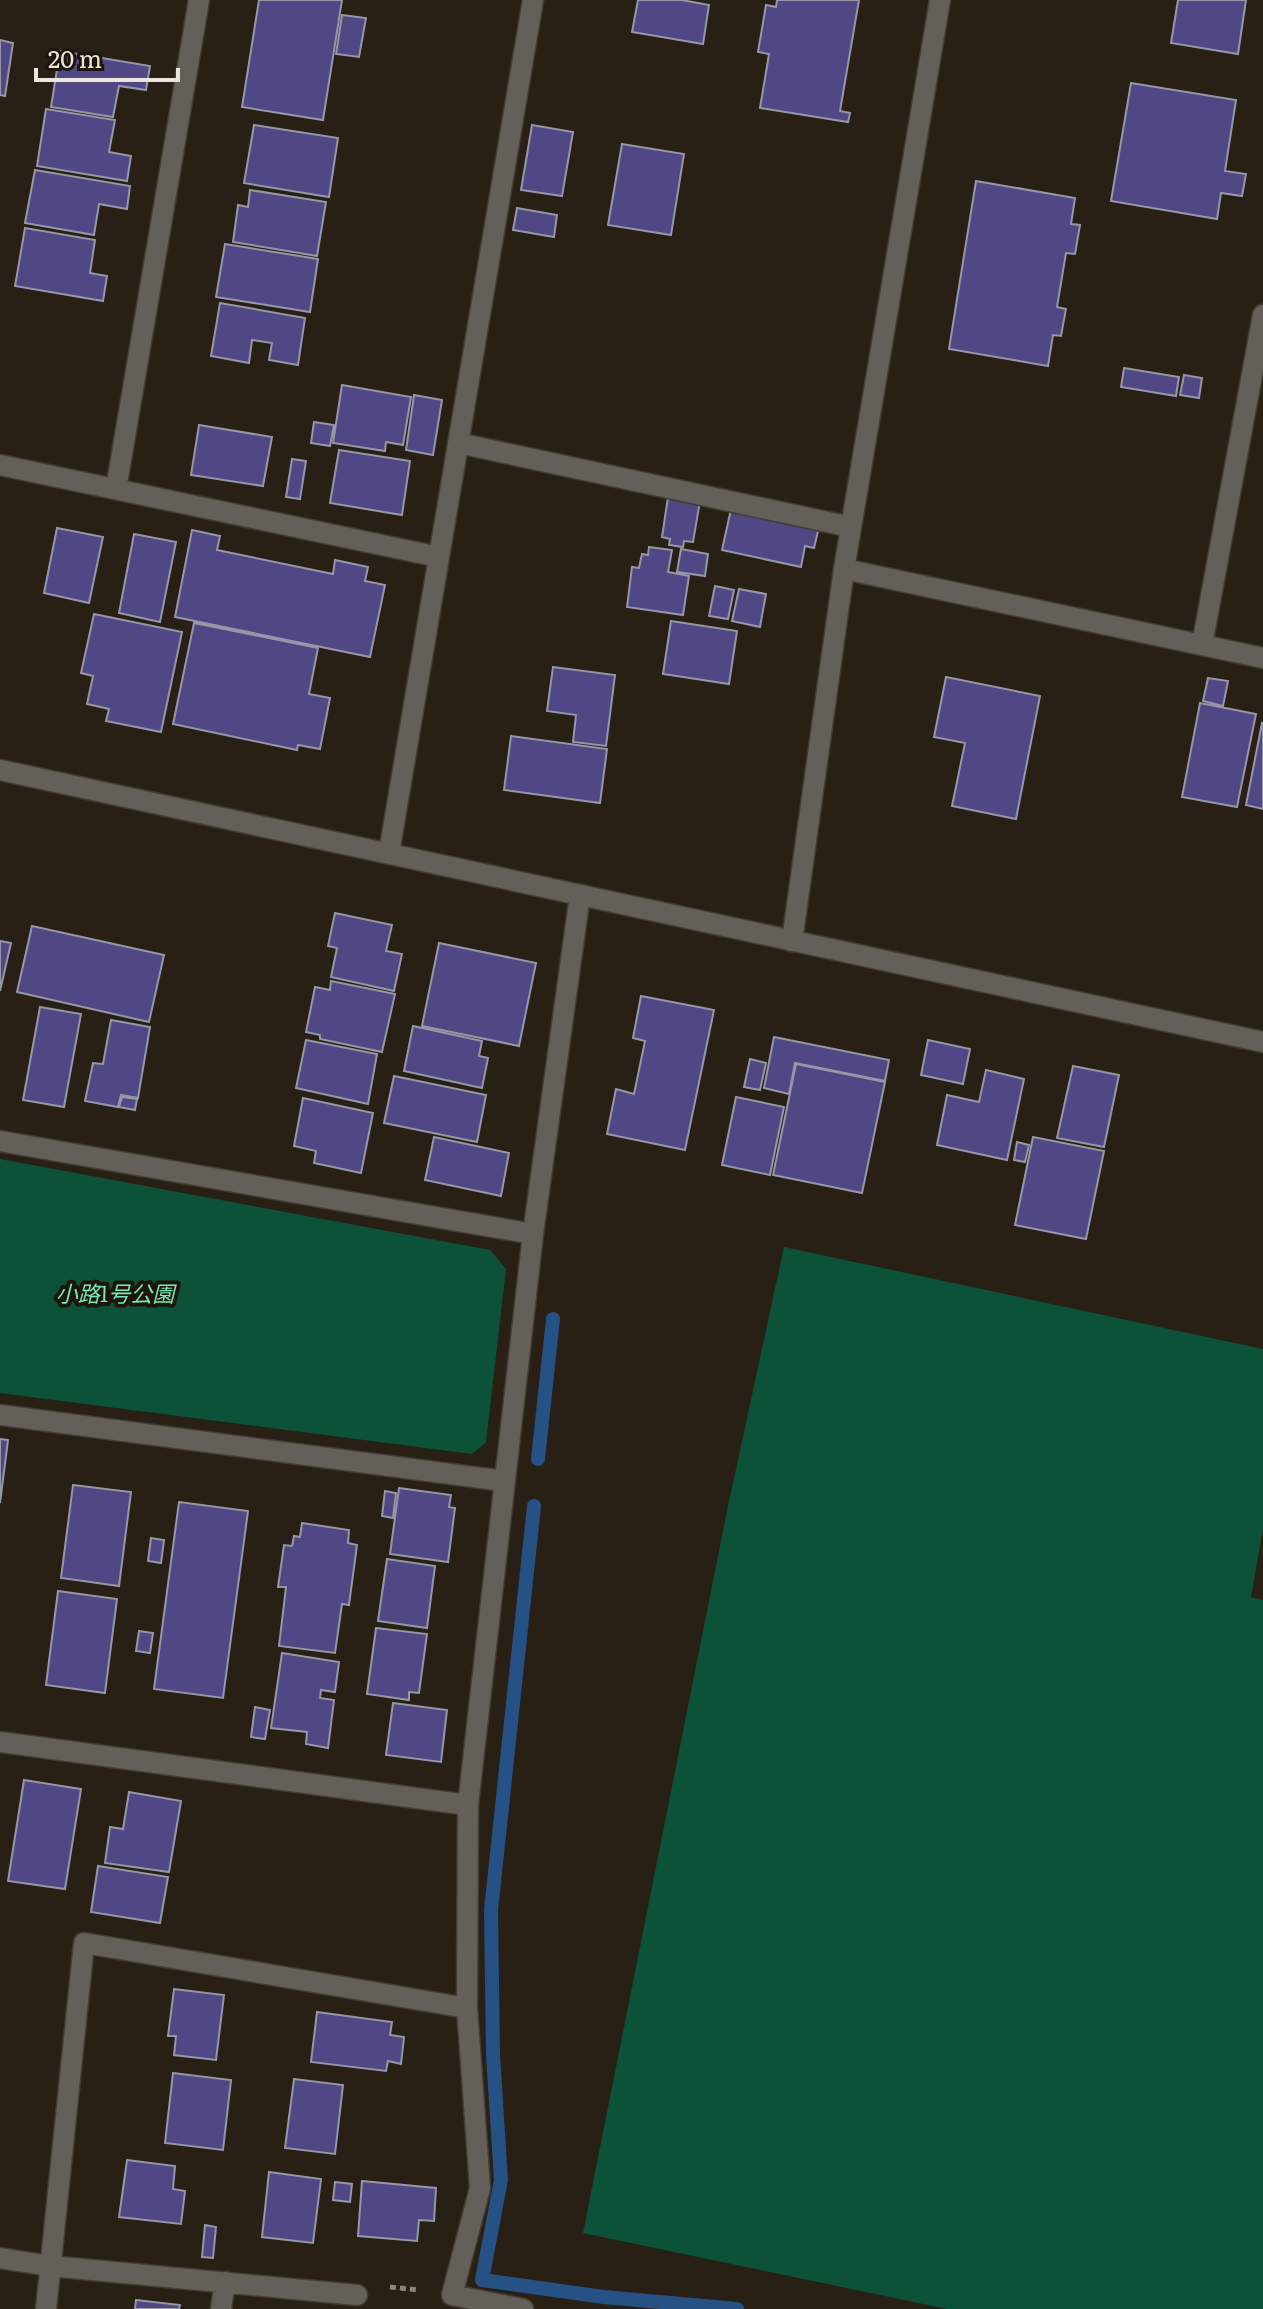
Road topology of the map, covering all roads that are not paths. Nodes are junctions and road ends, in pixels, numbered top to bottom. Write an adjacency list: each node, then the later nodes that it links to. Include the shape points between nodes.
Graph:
1 (199, 0): 7 (street)
2 (533, 0): 5 (street)
3 (940, 0): 8 (street)
4 (1263, 315): 11 (street)
5 (458, 443): 8 (street); 9 (street)
6 (0, 465): 7 (street)
7 (116, 489): 9 (street)
8 (851, 527): 10 (street)
9 (439, 557): 14 (street)
10 (844, 569): 11 (street); 16 (street)
11 (1202, 645): 12 (street)
12 (1263, 658)
13 (0, 770): 14 (street)
14 (389, 853): 15 (street)
15 (580, 895): 16 (street); 19 (street)
16 (792, 941): 17 (street)
17 (1263, 1042)
18 (0, 1141): 19 (street)
19 (533, 1234): 21 (street)
20 (0, 1415): 21 (street)
21 (504, 1481): 23 (street)
22 (0, 1742): 23 (street)
23 (468, 1805): 24 (street)
24 (467, 2008): 26 (street, via 84,1943); 29 (street, via 480,2188 452,2295)
25 (0, 2258): 26 (street)
26 (50, 2266): 27 (street); 30 (street)
27 (225, 2282): 28 (street); 31 (street)
28 (357, 2295)
29 (513, 2308)
30 (46, 2309)
31 (221, 2309)

